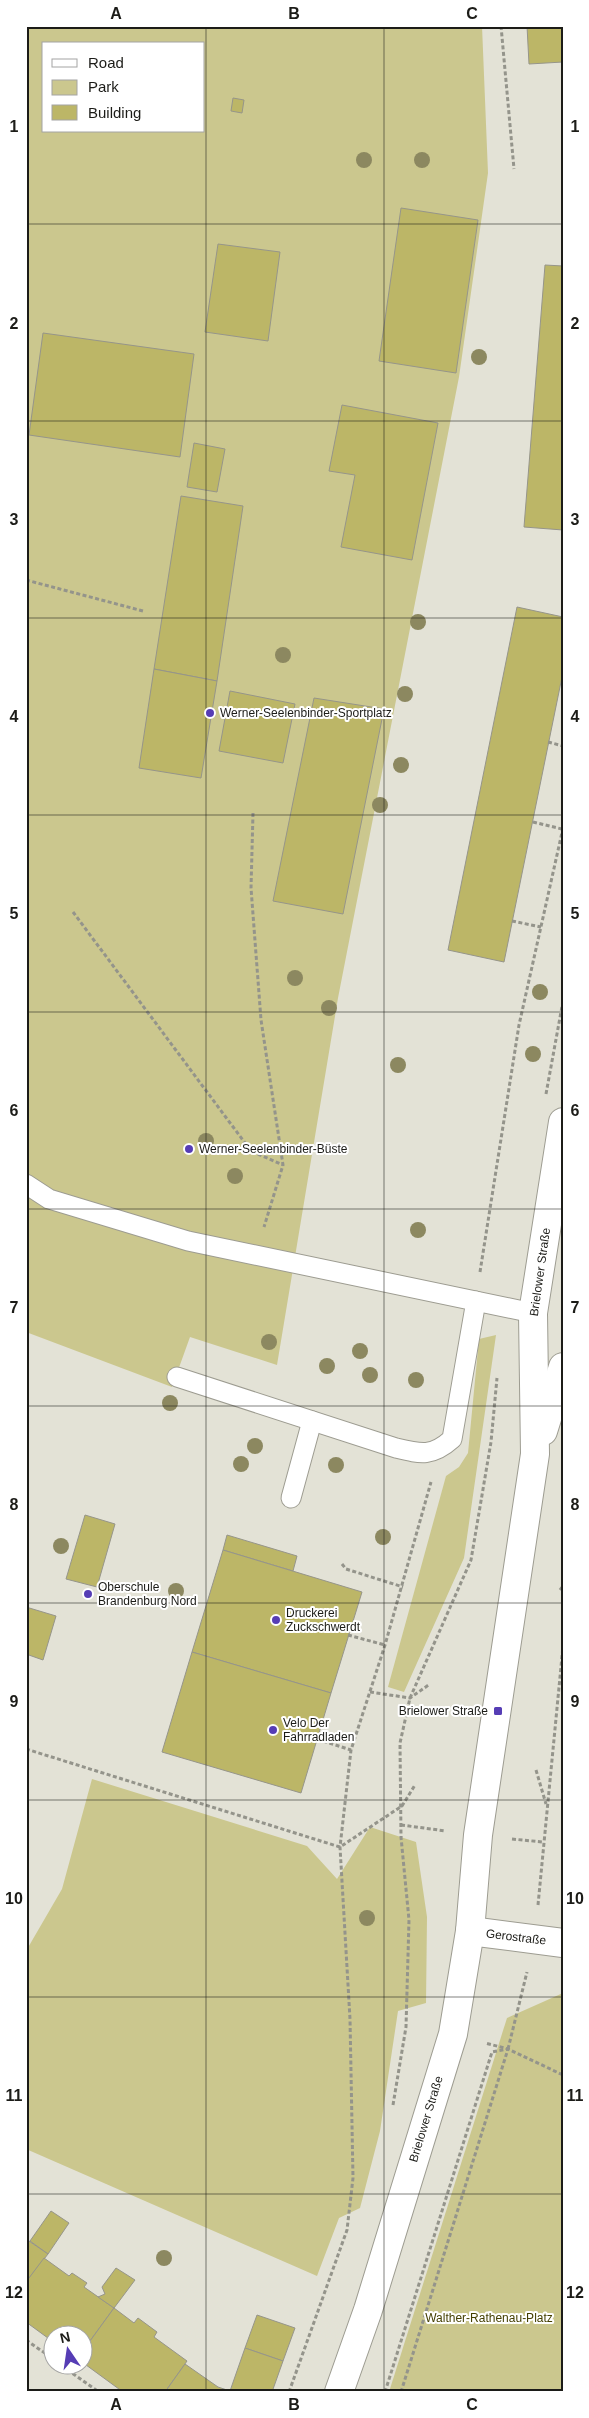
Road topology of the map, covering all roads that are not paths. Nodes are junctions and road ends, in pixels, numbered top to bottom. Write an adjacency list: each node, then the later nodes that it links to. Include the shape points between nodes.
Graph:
1 (563, 1122): 4 (main road, Brielower Straße)
2 (26, 1184): 3 (lane, via 49,1199 188,1241)
3 (476, 1301): 4 (lane); 7 (lane, via 452,1439 440,1450 419,1454)
4 (533, 1313): 8 (main road, Brielower Straße)
5 (563, 1367): 8 (main road, Brielower Straße)
6 (177, 1377): 7 (lane)
7 (312, 1421): 9 (lane)
8 (535, 1454): 10 (main road, Brielower Straße, via 478,1835)
9 (292, 1498)
10 (470, 1932): 11 (main road, Gerostraße); 12 (main road, Brielower Straße, via 454,2034 368,2310)
11 (563, 1943)
12 (339, 2392)

